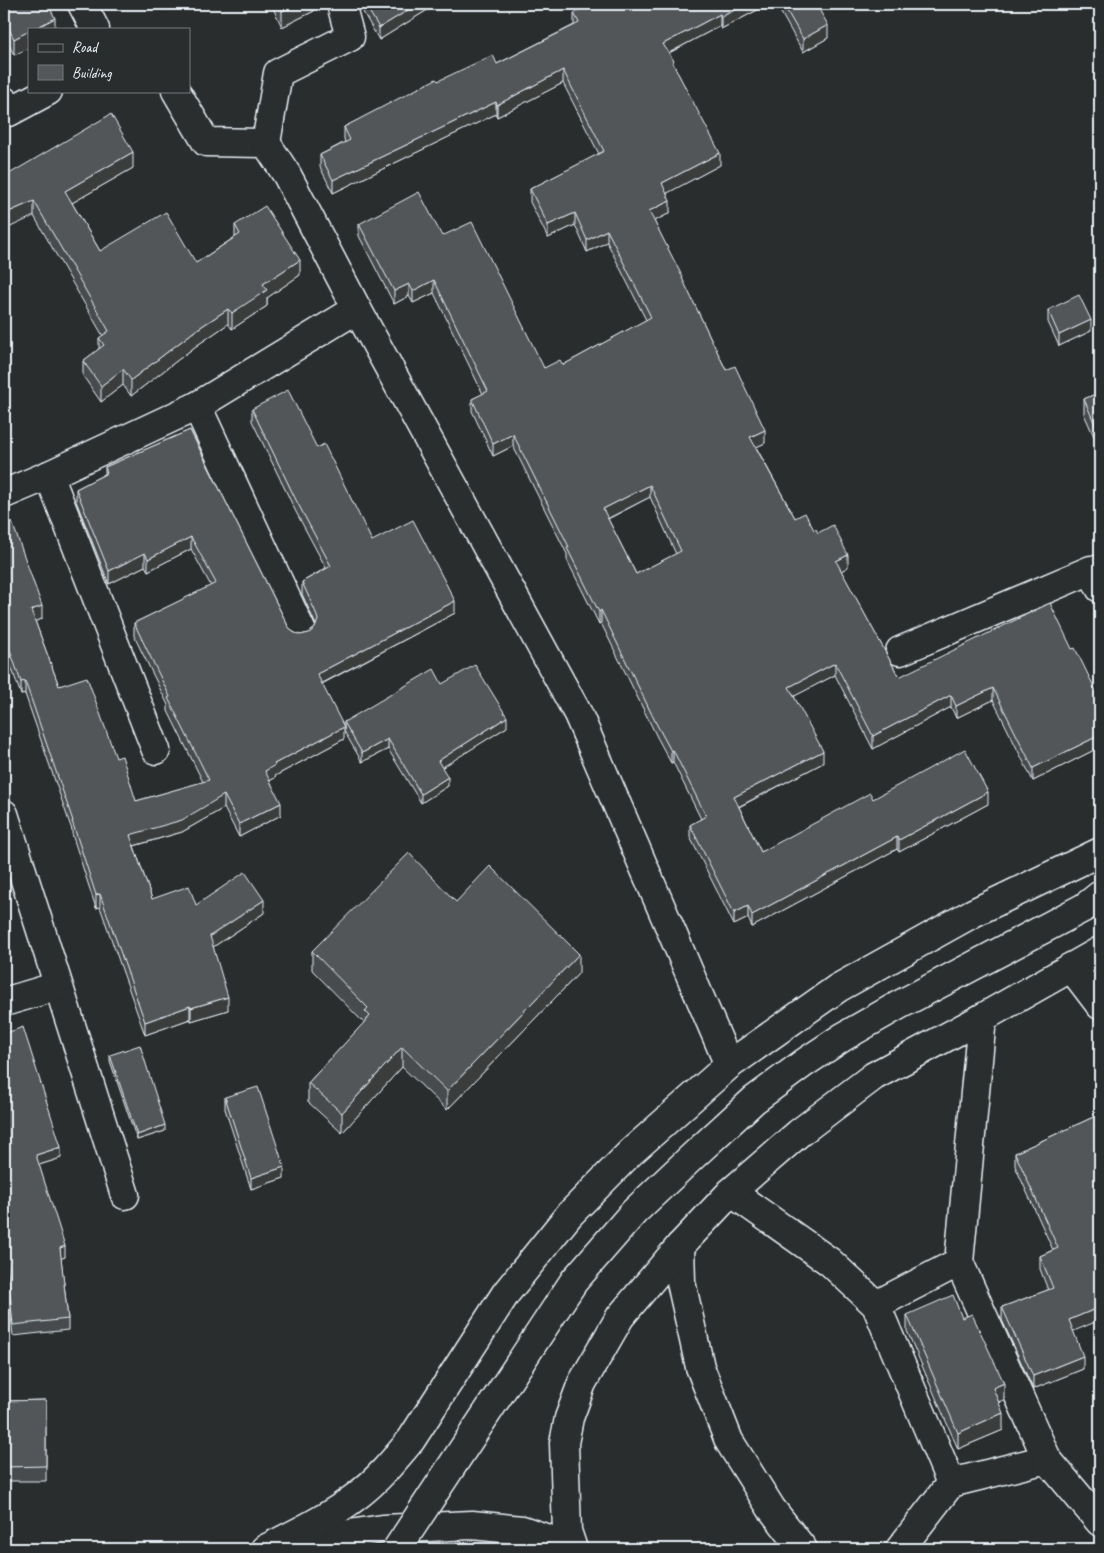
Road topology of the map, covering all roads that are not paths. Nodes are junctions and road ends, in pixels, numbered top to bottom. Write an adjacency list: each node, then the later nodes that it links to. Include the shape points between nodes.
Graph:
1 (82, 4): 3 (main road)
2 (341, 4): 7 (main road, via 350,37 278,72)
3 (94, 28)
4 (46, 92): 6 (main road, via 9,112)
5 (177, 92): 7 (main road, via 206,142)
6 (4, 101)
7 (266, 143): 8 (main road, via 287,175)
8 (357, 309): 9 (main road); 25 (main road, via 578,714)
9 (198, 406): 10 (main road); 13 (main road)
10 (49, 475): 11 (main road); 15 (main road)
11 (4, 494)
12 (1100, 588): 14 (main road, via 1091,570)
13 (302, 632)
14 (900, 651)
15 (156, 750)
16 (4, 814): 21 (main road)
17 (1100, 852): 25 (main road, via 974,913 838,988)
18 (1095, 901): 35 (main road, bridge, via 844,1037 754,1100 693,1156 634,1212 574,1281)
19 (1100, 951): 20 (main road)
20 (1071, 967): 23 (main road); 24 (main road)
21 (58, 986): 22 (main road); 27 (main road)
22 (4, 1002)
23 (1100, 1005)
24 (982, 1018): 26 (main road, via 874,1076 799,1133); 29 (main road)
25 (729, 1065): 34 (main road, via 630,1153 569,1215 506,1293 400,1454 359,1495)
26 (731, 1192): 28 (main road); 30 (main road, via 830,1262)
27 (125, 1195)
28 (680, 1246): 37 (main road, via 620,1318 582,1383 569,1418 564,1443 567,1531); 38 (main road, via 681,1282 700,1367 729,1441 771,1508)
29 (959, 1262): 30 (main road); 31 (main road)
30 (876, 1305): 32 (main road)
31 (1047, 1460): 32 (main road); 33 (main road)
32 (951, 1483): 39 (main road)
33 (1100, 1522)
34 (266, 1549): 36 (main road, via 361,1531 454,1525 522,1530 548,1539)
35 (397, 1549)
36 (564, 1549)
37 (573, 1549)
38 (803, 1549)
39 (900, 1549)

